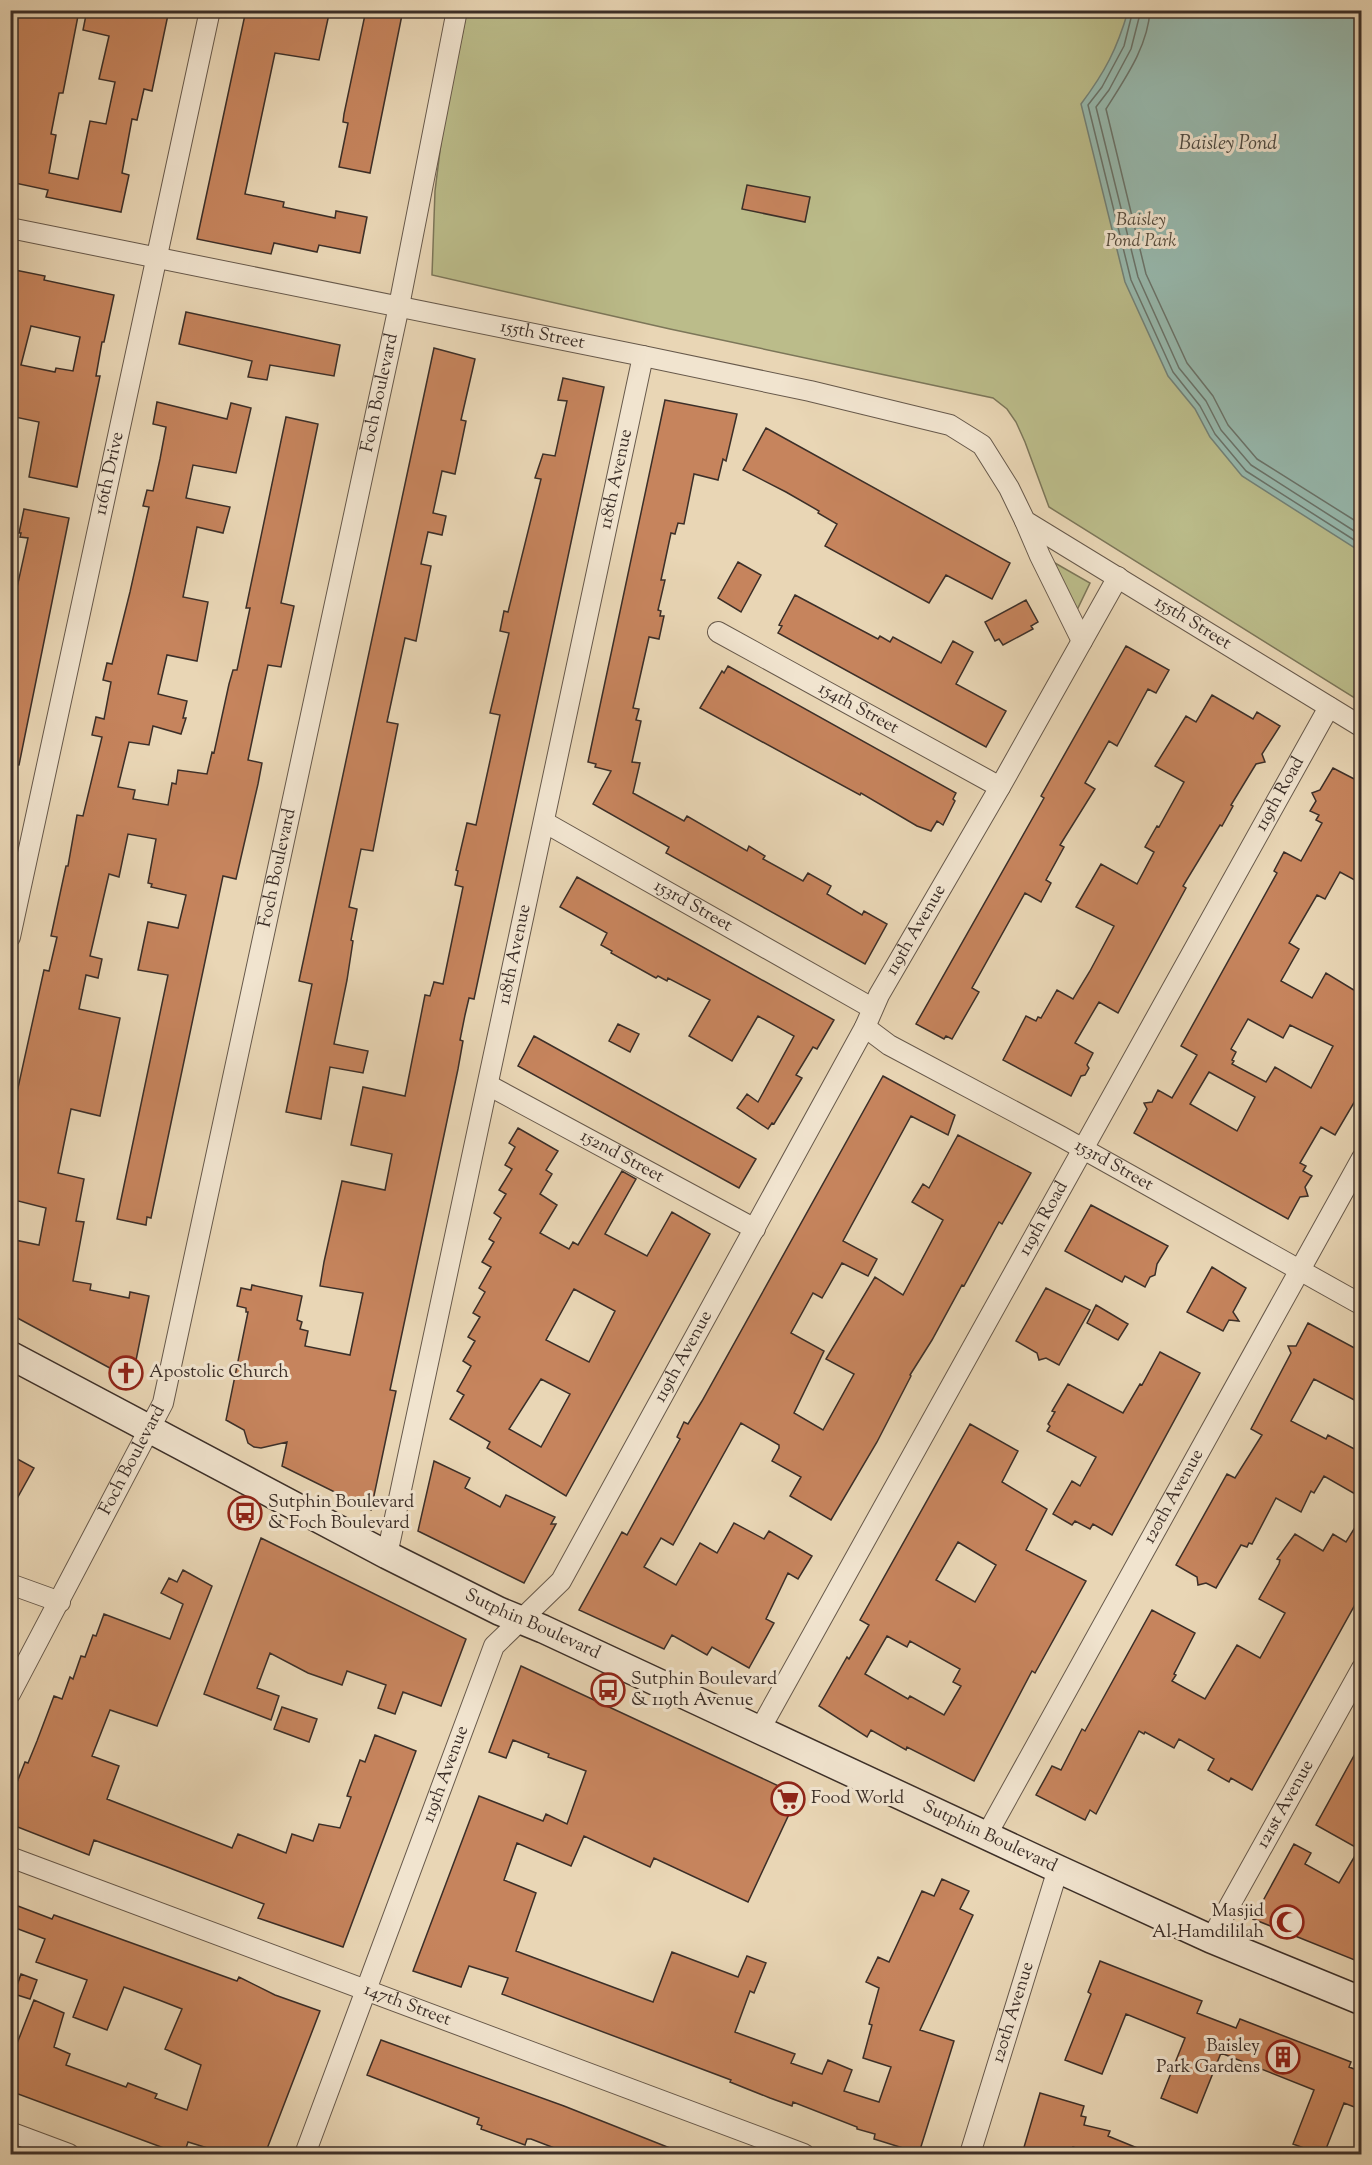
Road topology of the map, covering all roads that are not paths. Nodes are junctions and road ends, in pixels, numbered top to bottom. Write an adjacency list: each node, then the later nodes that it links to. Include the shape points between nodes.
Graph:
1 (210, 10): 4 (street, 116th Drive)
2 (457, 10): 5 (street, Foch Boulevard)
3 (10, 228): 4 (street, 155th Street)
4 (157, 259): 5 (street, 155th Street); 15 (street, 116th Drive)
5 (399, 306): 6 (street, 155th Street); 25 (street, Foch Boulevard, via 163,1403)
6 (643, 356): 7 (street, 155th Street, via 950,425 982,445); 14 (street, 118th Avenue)
7 (1025, 521): 8 (street, 155th Street); 10 (street, 155th Street)
8 (1118, 578): 10 (street, 119th Avenue); 11 (street, 155th Street)
9 (718, 632): 13 (street, 154th Street)
10 (1082, 641): 13 (street, 119th Avenue)
11 (1329, 708): 12 (street, 155th Street); 19 (street, 119th Road)
12 (1362, 727)
13 (1000, 787): 16 (street, 119th Avenue)
14 (544, 822): 16 (street, 153rd Street); 18 (street, 118th Avenue)
15 (10, 937)
16 (872, 1008): 17 (street, 119th Avenue)
17 (865, 1027): 19 (street, 153rd Street, via 889,1045); 21 (street, 119th Avenue)
18 (488, 1085): 21 (street, 152nd Street); 26 (street, 118th Avenue)
19 (1083, 1150): 22 (street, 153rd Street); 32 (street, 119th Road)
20 (1362, 1158): 22 (street, 120th Avenue)
21 (755, 1229): 29 (street, 119th Avenue, via 561,1581)
22 (1299, 1270): 23 (street, 153rd Street); 33 (street, 120th Avenue)
23 (1362, 1305)
24 (10, 1355): 25 (main road, Sutphin Boulevard)
25 (147, 1430): 26 (main road, Sutphin Boulevard); 28 (street, Foch Boulevard)
26 (387, 1555): 29 (main road, Sutphin Boulevard)
27 (10, 1584): 28 (street)
28 (60, 1602): 31 (street, Foch Boulevard)
29 (520, 1620): 32 (main road, Sutphin Boulevard); 37 (street, 119th Avenue, via 494,1646)
30 (1362, 1668): 36 (street, 121st Avenue)
31 (10, 1694)
32 (759, 1731): 33 (main road, Sutphin Boulevard)
33 (986, 1836): 35 (main road, Sutphin Boulevard)
34 (10, 1857): 37 (street, 147th Street)
35 (1058, 1869): 36 (main road, Sutphin Boulevard); 43 (street, 120th Avenue)
36 (1211, 1939): 38 (main road, Sutphin Boulevard)
37 (367, 1990): 41 (street, 119th Avenue); 42 (street, 147th Street)
38 (1362, 2001)
39 (10, 2132): 40 (street)
40 (69, 2154)
41 (305, 2154)
42 (804, 2154)
43 (970, 2154)

